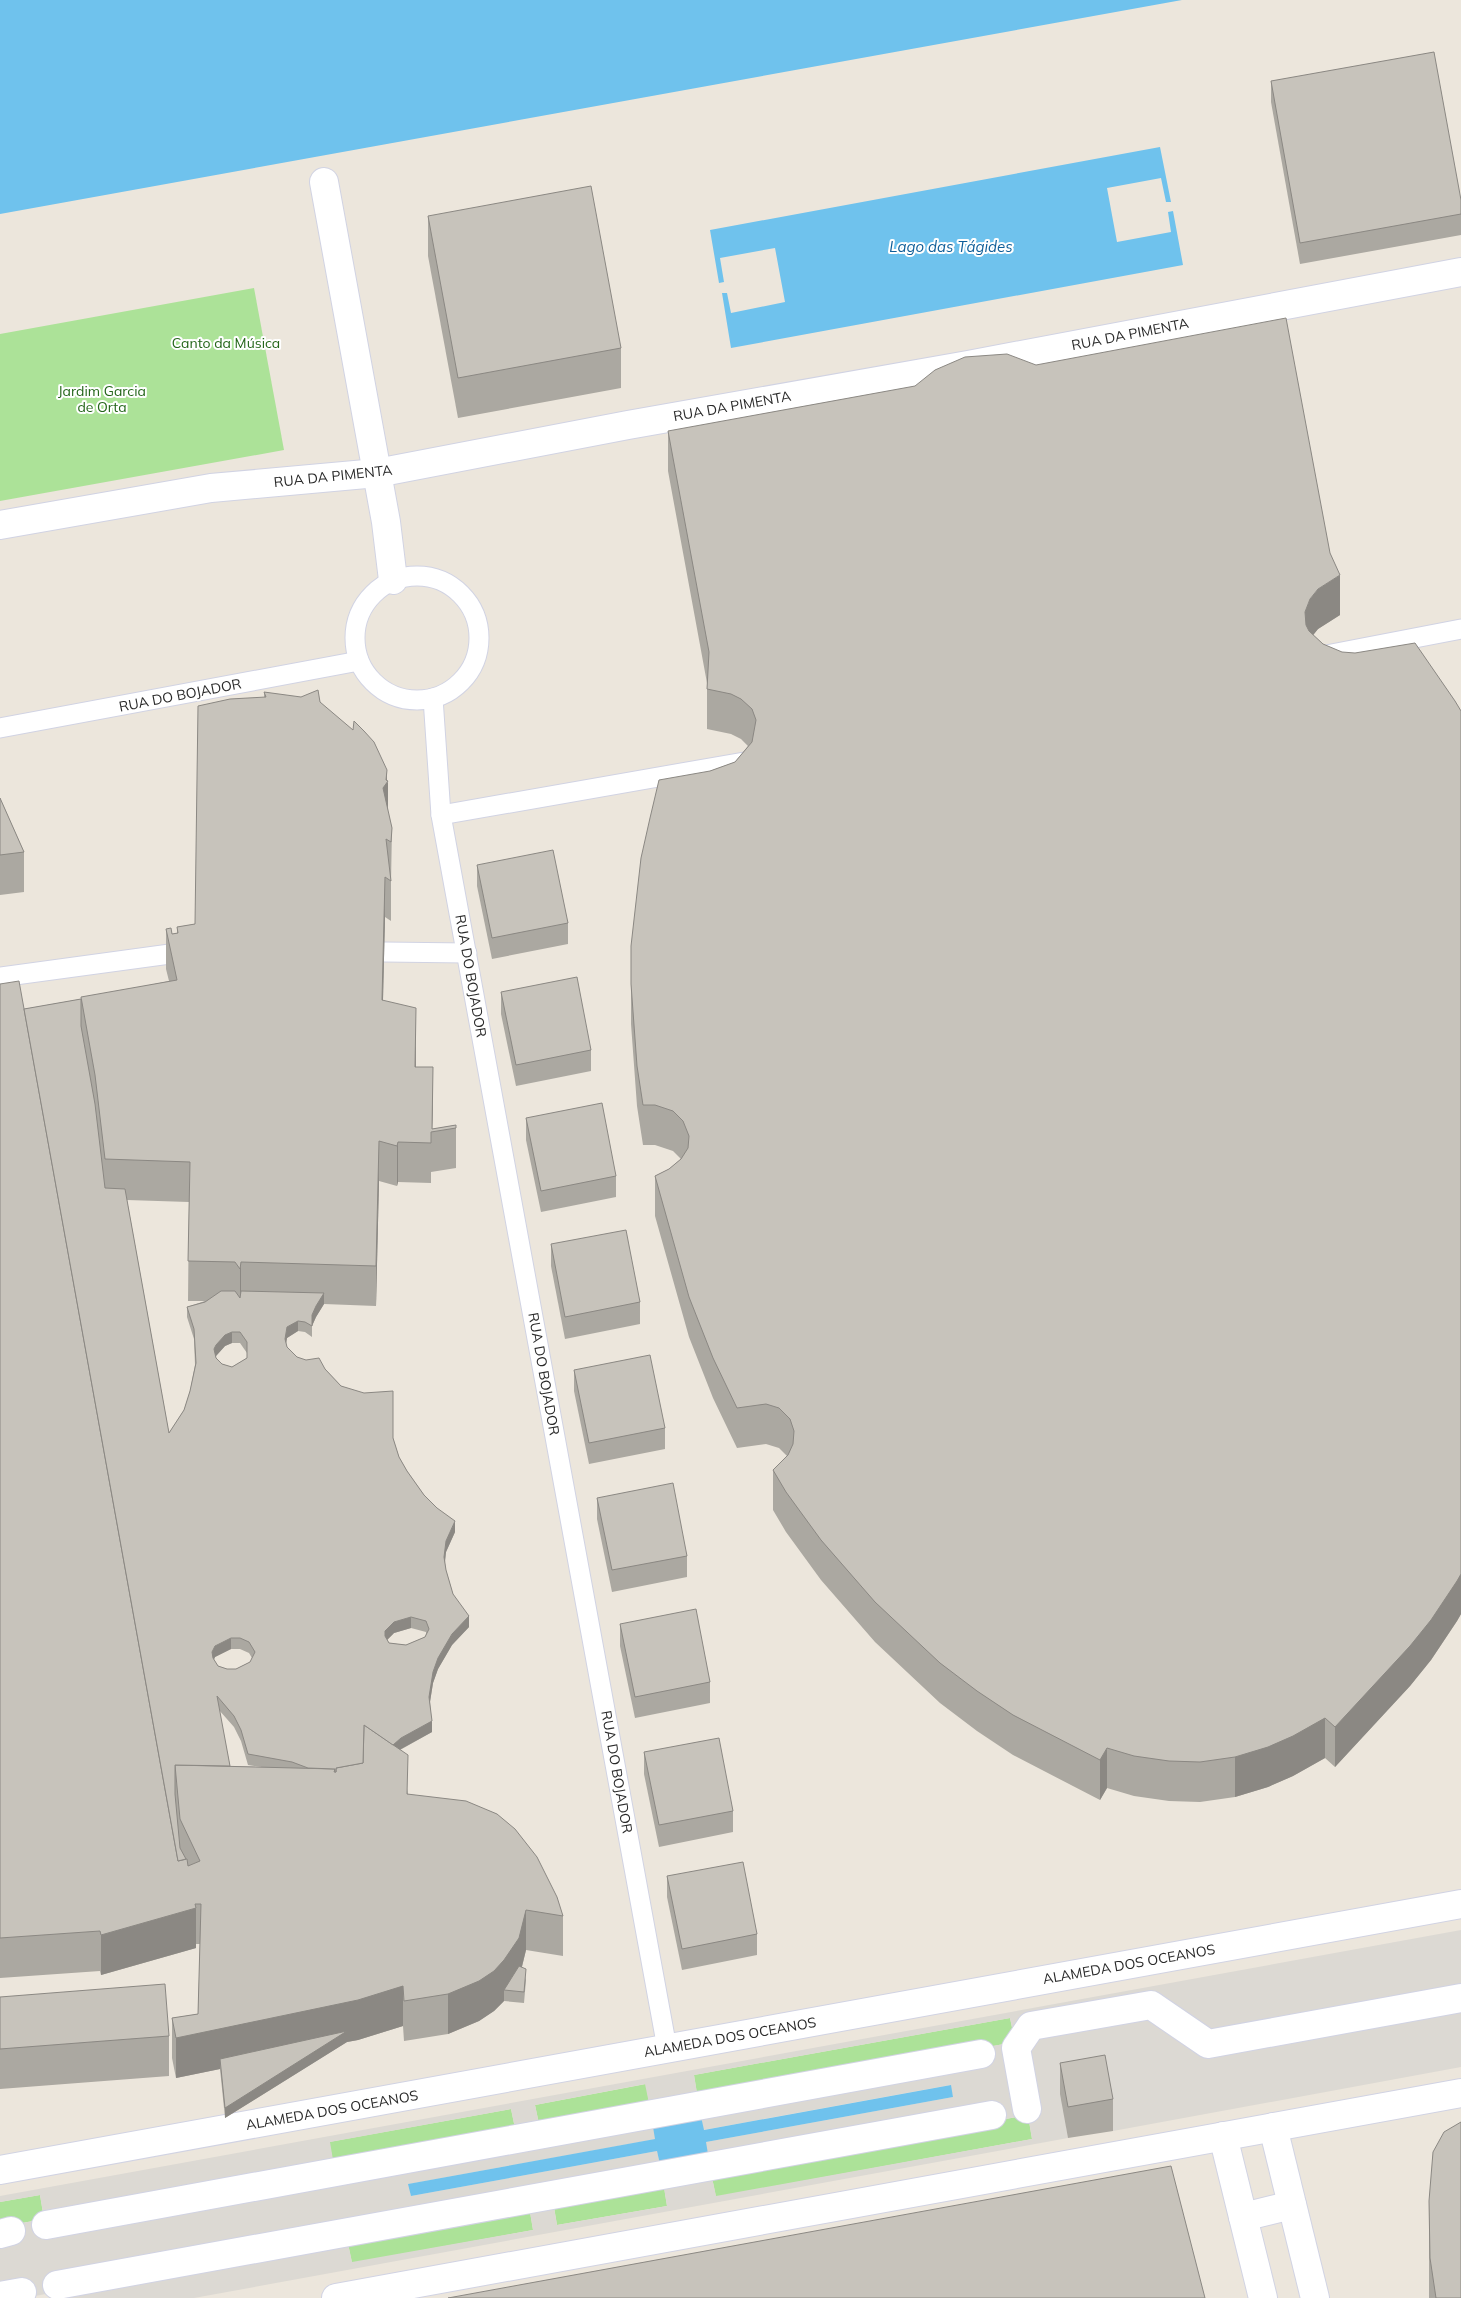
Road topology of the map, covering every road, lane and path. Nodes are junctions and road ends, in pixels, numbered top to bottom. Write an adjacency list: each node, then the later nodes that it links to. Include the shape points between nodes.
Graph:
1 (324, 182): 3 (street)
2 (1461, 272): 3 (street, RUA DA PIMENTA, via 978,363 628,424)
3 (377, 474): 4 (street, RUA DA PIMENTA, via 211,488); 5 (street)
4 (0, 525)
5 (393, 580): 8 (lane, via 372,595 359,617 355,639); 9 (lane, via 413,576 433,578 452,586 466,600 476,618 479,638 476,658 466,676 451,690)
6 (1461, 629): 7 (lane)
7 (1305, 659)
8 (359, 661): 9 (lane, via 371,680 389,694 410,700); 10 (lane, RUA DO BOJADOR)
9 (432, 698): 12 (lane, RUA DO BOJADOR)
10 (0, 728)
11 (756, 760): 12 (lane)
12 (441, 815): 15 (lane, RUA DO BOJADOR)
13 (195, 950): 16 (lane)
14 (384, 952): 15 (lane)
15 (467, 953): 19 (lane, RUA DO BOJADOR)
16 (0, 977)
17 (1461, 1904): 19 (street, ALAMEDA DOS OCEANOS)
18 (1461, 1998): 22 (street, via 1208,2044 1151,2005 1031,2026 1016,2048)
19 (667, 2048): 26 (street, ALAMEDA DOS OCEANOS)
20 (981, 2054): 29 (street)
21 (1461, 2093): 24 (street)
22 (1027, 2109)
23 (992, 2115): 30 (street)
24 (1273, 2127): 25 (street); 27 (street)
25 (1223, 2136): 28 (street); 31 (street)
26 (0, 2170)
27 (1292, 2205): 28 (street); 33 (street)
28 (1244, 2217): 32 (street)
29 (46, 2225)
30 (57, 2285)
31 (336, 2298)
32 (1264, 2298)
33 (1315, 2298)

